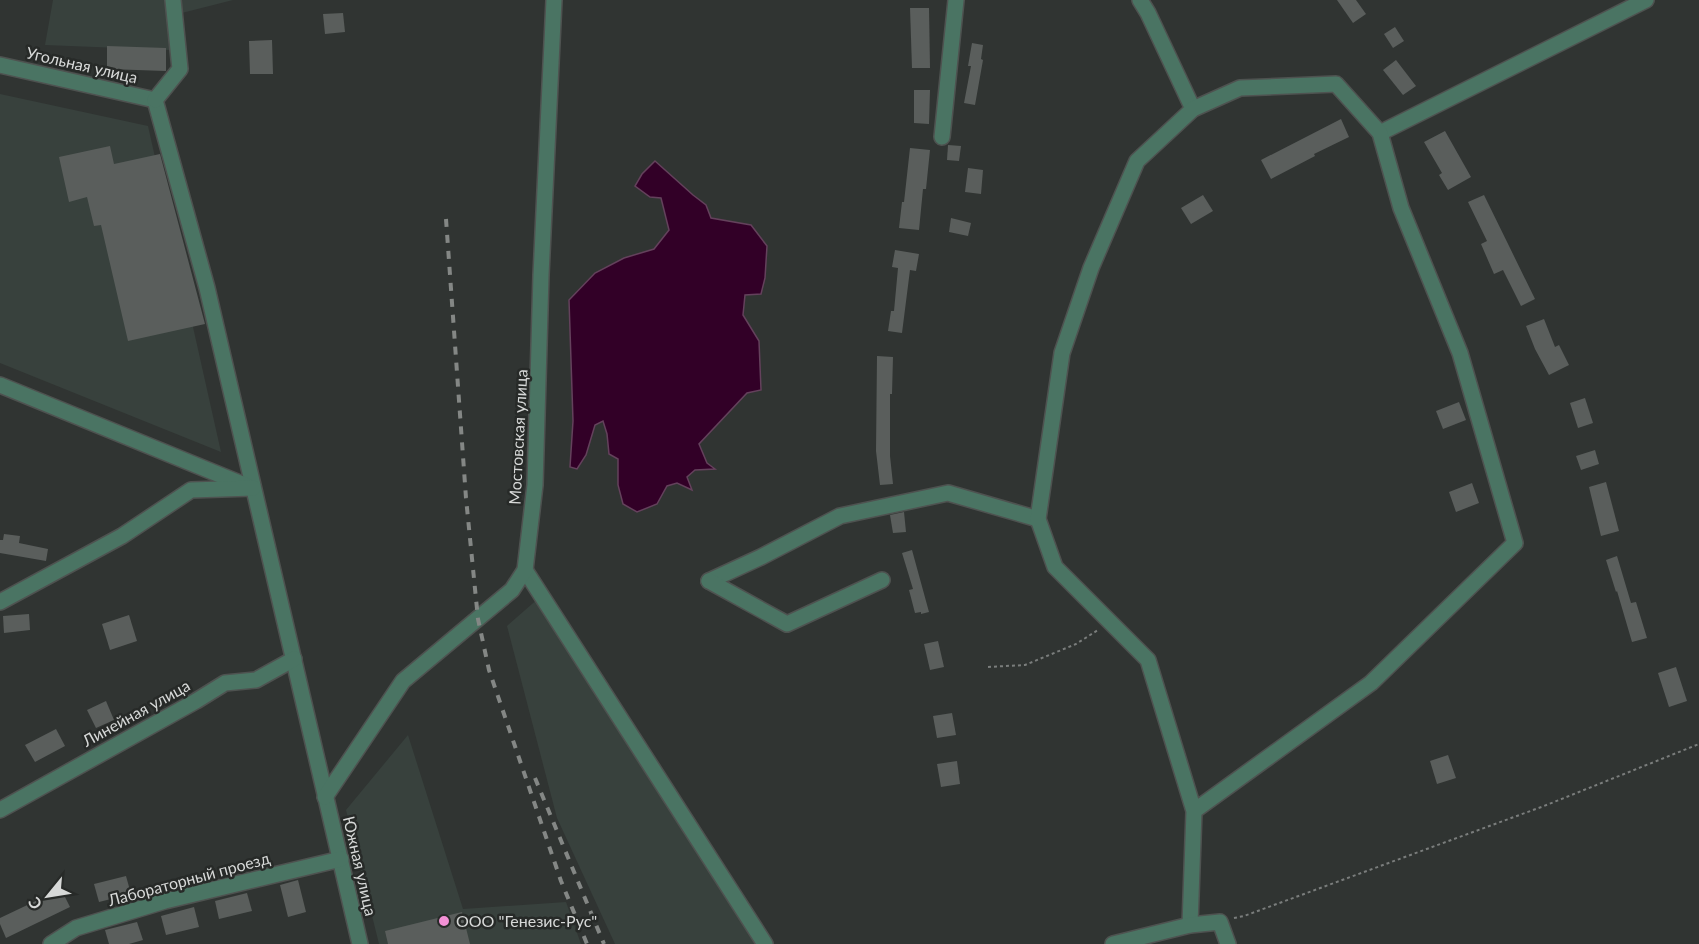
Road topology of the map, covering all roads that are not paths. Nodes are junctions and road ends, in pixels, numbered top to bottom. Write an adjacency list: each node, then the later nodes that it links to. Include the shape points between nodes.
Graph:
1 (173, 0): 7 (street, via 180,69)
2 (554, 0): 14 (street, Мостовская улица, via 535,486)
3 (956, 0): 10 (street)
4 (1140, 0): 8 (street)
5 (1646, 0): 9 (street)
6 (0, 65): 7 (street, Угольная улица)
7 (155, 100): 12 (street, Южная улица, via 207,288)
8 (1193, 109): 9 (street, via 1240,88 1336,84); 13 (street, via 1137,160 1091,268 1062,353)
9 (1380, 133): 20 (street, via 1401,208 1460,353 1515,543 1371,683)
10 (942, 137)
11 (0, 385): 12 (street)
12 (253, 488): 16 (street, via 192,490 122,536); 17 (street, Южная улица)
13 (1038, 519): 15 (street, via 948,494 840,516 709,581 788,624); 20 (street, via 1055,567 1148,660)
14 (525, 570): 18 (street, Мостовская улица, via 512,590 403,681); 25 (street)
15 (882, 580)
16 (0, 602)
17 (294, 659): 18 (street, Южная улица); 19 (street, Линейная улица, via 256,680 225,683)
18 (325, 797): 21 (street, Южная улица)
19 (0, 810)
20 (1194, 811): 22 (street)
21 (341, 859): 23 (street, Лабораторный проезд, via 165,901 76,928); 24 (street, Южная улица)
22 (1190, 926): 26 (street); 27 (street, via 1220,922)
23 (51, 944)
24 (360, 944)
25 (765, 944)
26 (1113, 944)
27 (1228, 944)

